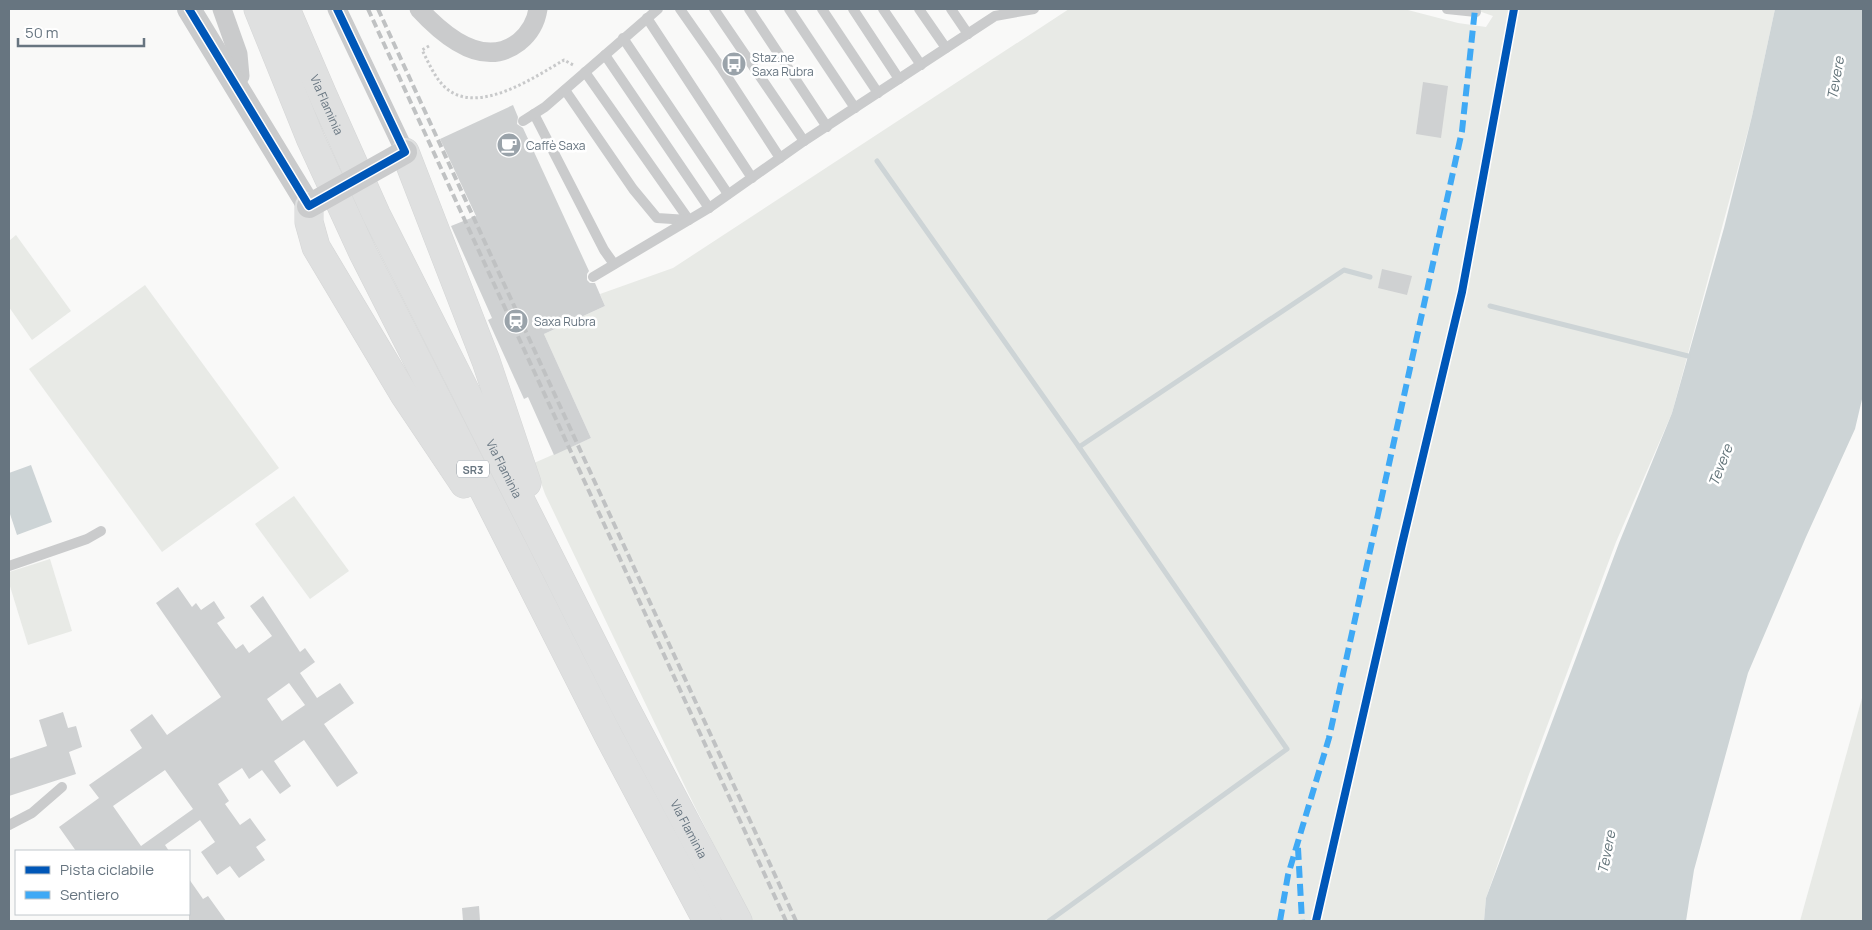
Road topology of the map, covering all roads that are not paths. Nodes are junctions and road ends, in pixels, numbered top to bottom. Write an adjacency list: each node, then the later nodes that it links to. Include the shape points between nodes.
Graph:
1 (189, 9): 32 (street)
2 (222, 9): 32 (street, via 238,54 240,76)
3 (258, 9): 50 (highway, SR3, via 311,140 363,253)
4 (286, 9): 52 (highway, Via Flaminia / SR3, via 376,214)
5 (336, 9): 27 (street)
6 (348, 9): 27 (street)
7 (419, 9): 8 (street, via 448,37 467,47 491,52 512,47 522,39 533,26)
8 (538, 9)
9 (658, 9): 23 (lane)
10 (680, 9): 41 (lane)
11 (714, 9): 39 (lane)
12 (749, 9): 38 (lane)
13 (789, 9): 35 (lane)
14 (822, 9): 34 (lane)
15 (852, 9): 31 (lane)
16 (883, 9): 29 (lane)
17 (919, 9): 26 (lane)
18 (951, 9): 24 (lane)
19 (1034, 9): 21 (lane)
20 (1447, 9): 22 (lane)
21 (994, 11): 24 (lane)
22 (1476, 12)
23 (647, 18): 25 (lane); 42 (lane)
24 (968, 34): 26 (lane)
25 (623, 38): 28 (lane); 43 (lane)
26 (946, 48): 29 (lane)
27 (356, 50): 40 (street)
28 (605, 55): 30 (lane); 45 (lane)
29 (921, 65): 31 (lane)
30 (585, 72): 33 (lane); 46 (lane)
31 (899, 79): 34 (lane)
32 (235, 83): 44 (street)
33 (565, 90): 36 (lane); 46 (lane, via 633,189 657,218)
34 (878, 93): 35 (lane)
35 (855, 108): 38 (lane)
36 (534, 114): 37 (lane); 47 (lane)
37 (523, 121)
38 (827, 126): 39 (lane)
39 (804, 141): 41 (lane)
40 (404, 152): 44 (street, bridge); 52 (highway, via 486,361)
41 (780, 158): 42 (lane)
42 (752, 178): 43 (lane)
43 (728, 194): 45 (lane)
44 (309, 206): 50 (highway, via 312,235 323,259 405,396)
45 (709, 208): 46 (lane)
46 (689, 220): 47 (lane)
47 (614, 264): 48 (lane)
48 (593, 277)
49 (101, 530): 51 (lane, via 86,539)
50 (520, 564): 55 (highway, SR3)
51 (9, 566)
52 (557, 572): 56 (highway, Via Flaminia / SR3)
53 (62, 787): 54 (lane, via 32,813)
54 (9, 825)
55 (707, 921)
56 (738, 921)

